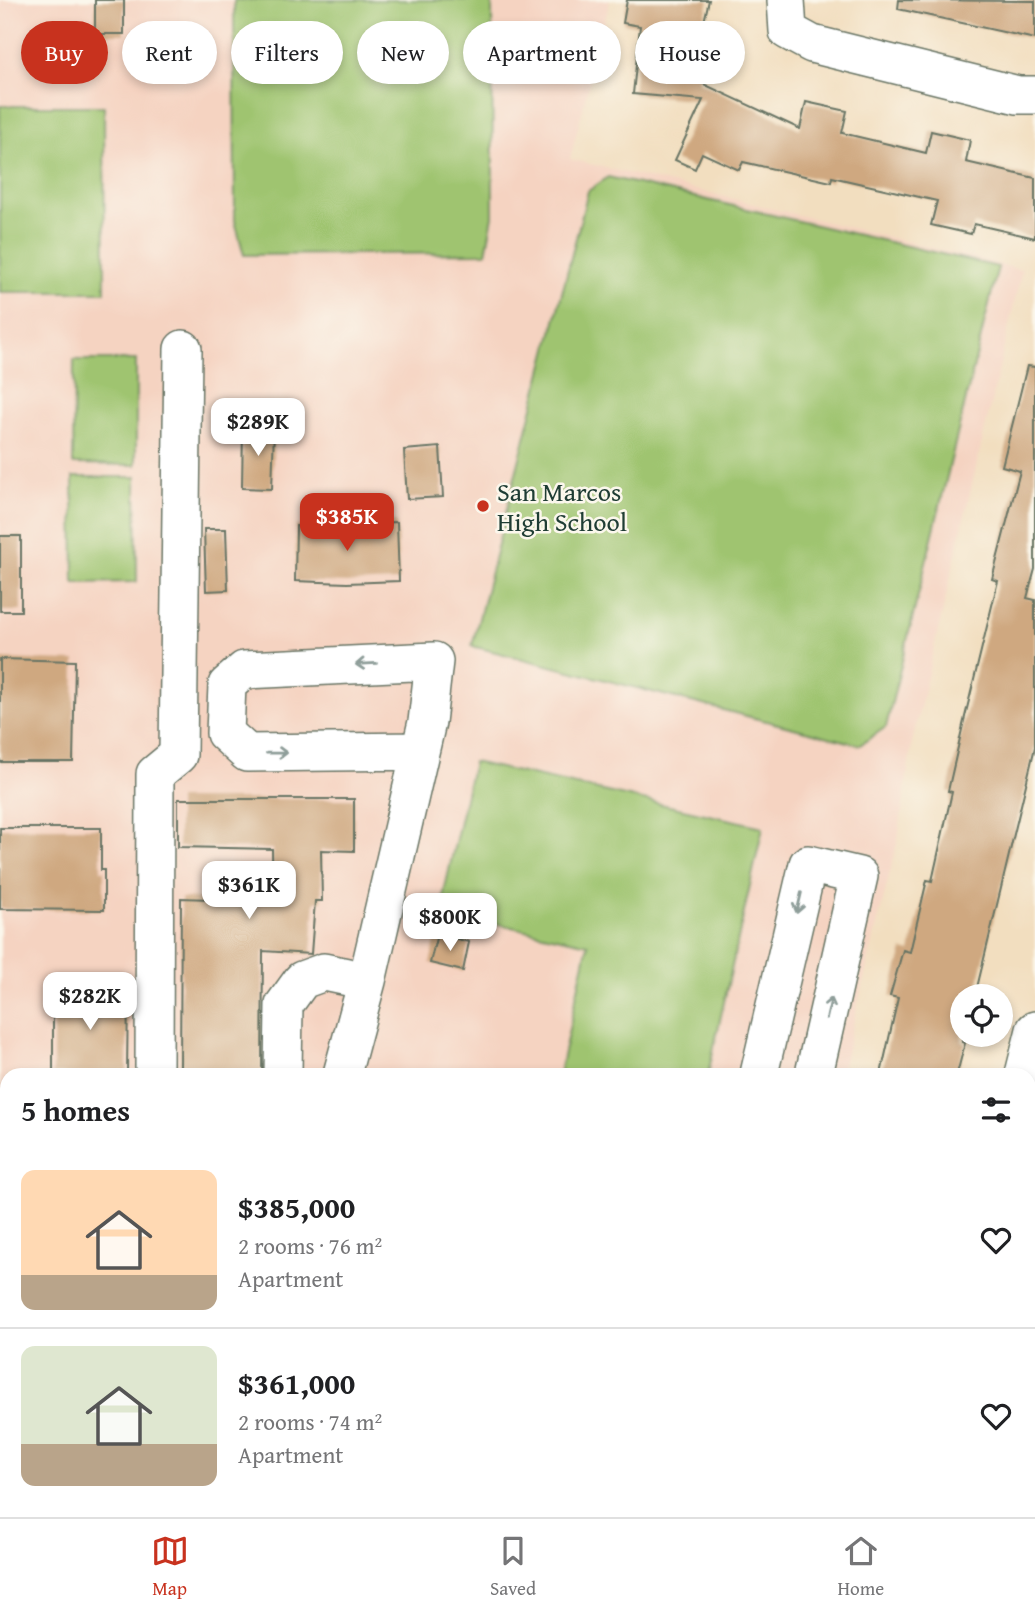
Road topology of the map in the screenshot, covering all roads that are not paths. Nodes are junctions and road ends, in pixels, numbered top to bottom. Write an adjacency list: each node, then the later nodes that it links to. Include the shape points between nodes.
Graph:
1 (786, 0): 2 (street, via 788,31 812,44 1018,95)
2 (1035, 95)
3 (183, 349): 5 (street)
4 (225, 733): 5 (street); 6 (street, one-way to 6, via 247,753); 6 (street, one-way to 4, via 434,661 244,670 227,685)
5 (178, 734): 9 (street, via 178,755 155,774)
6 (419, 751): 7 (street)
7 (367, 981): 10 (street, via 324,972 302,980 284,1005); 11 (street)
8 (1035, 1030): 14 (street)
9 (154, 1068)
10 (283, 1068)
11 (344, 1068)
12 (760, 1068): 13 (street, one-way to 12, via 859,876 808,864)
13 (815, 1068)
14 (1026, 1068)

